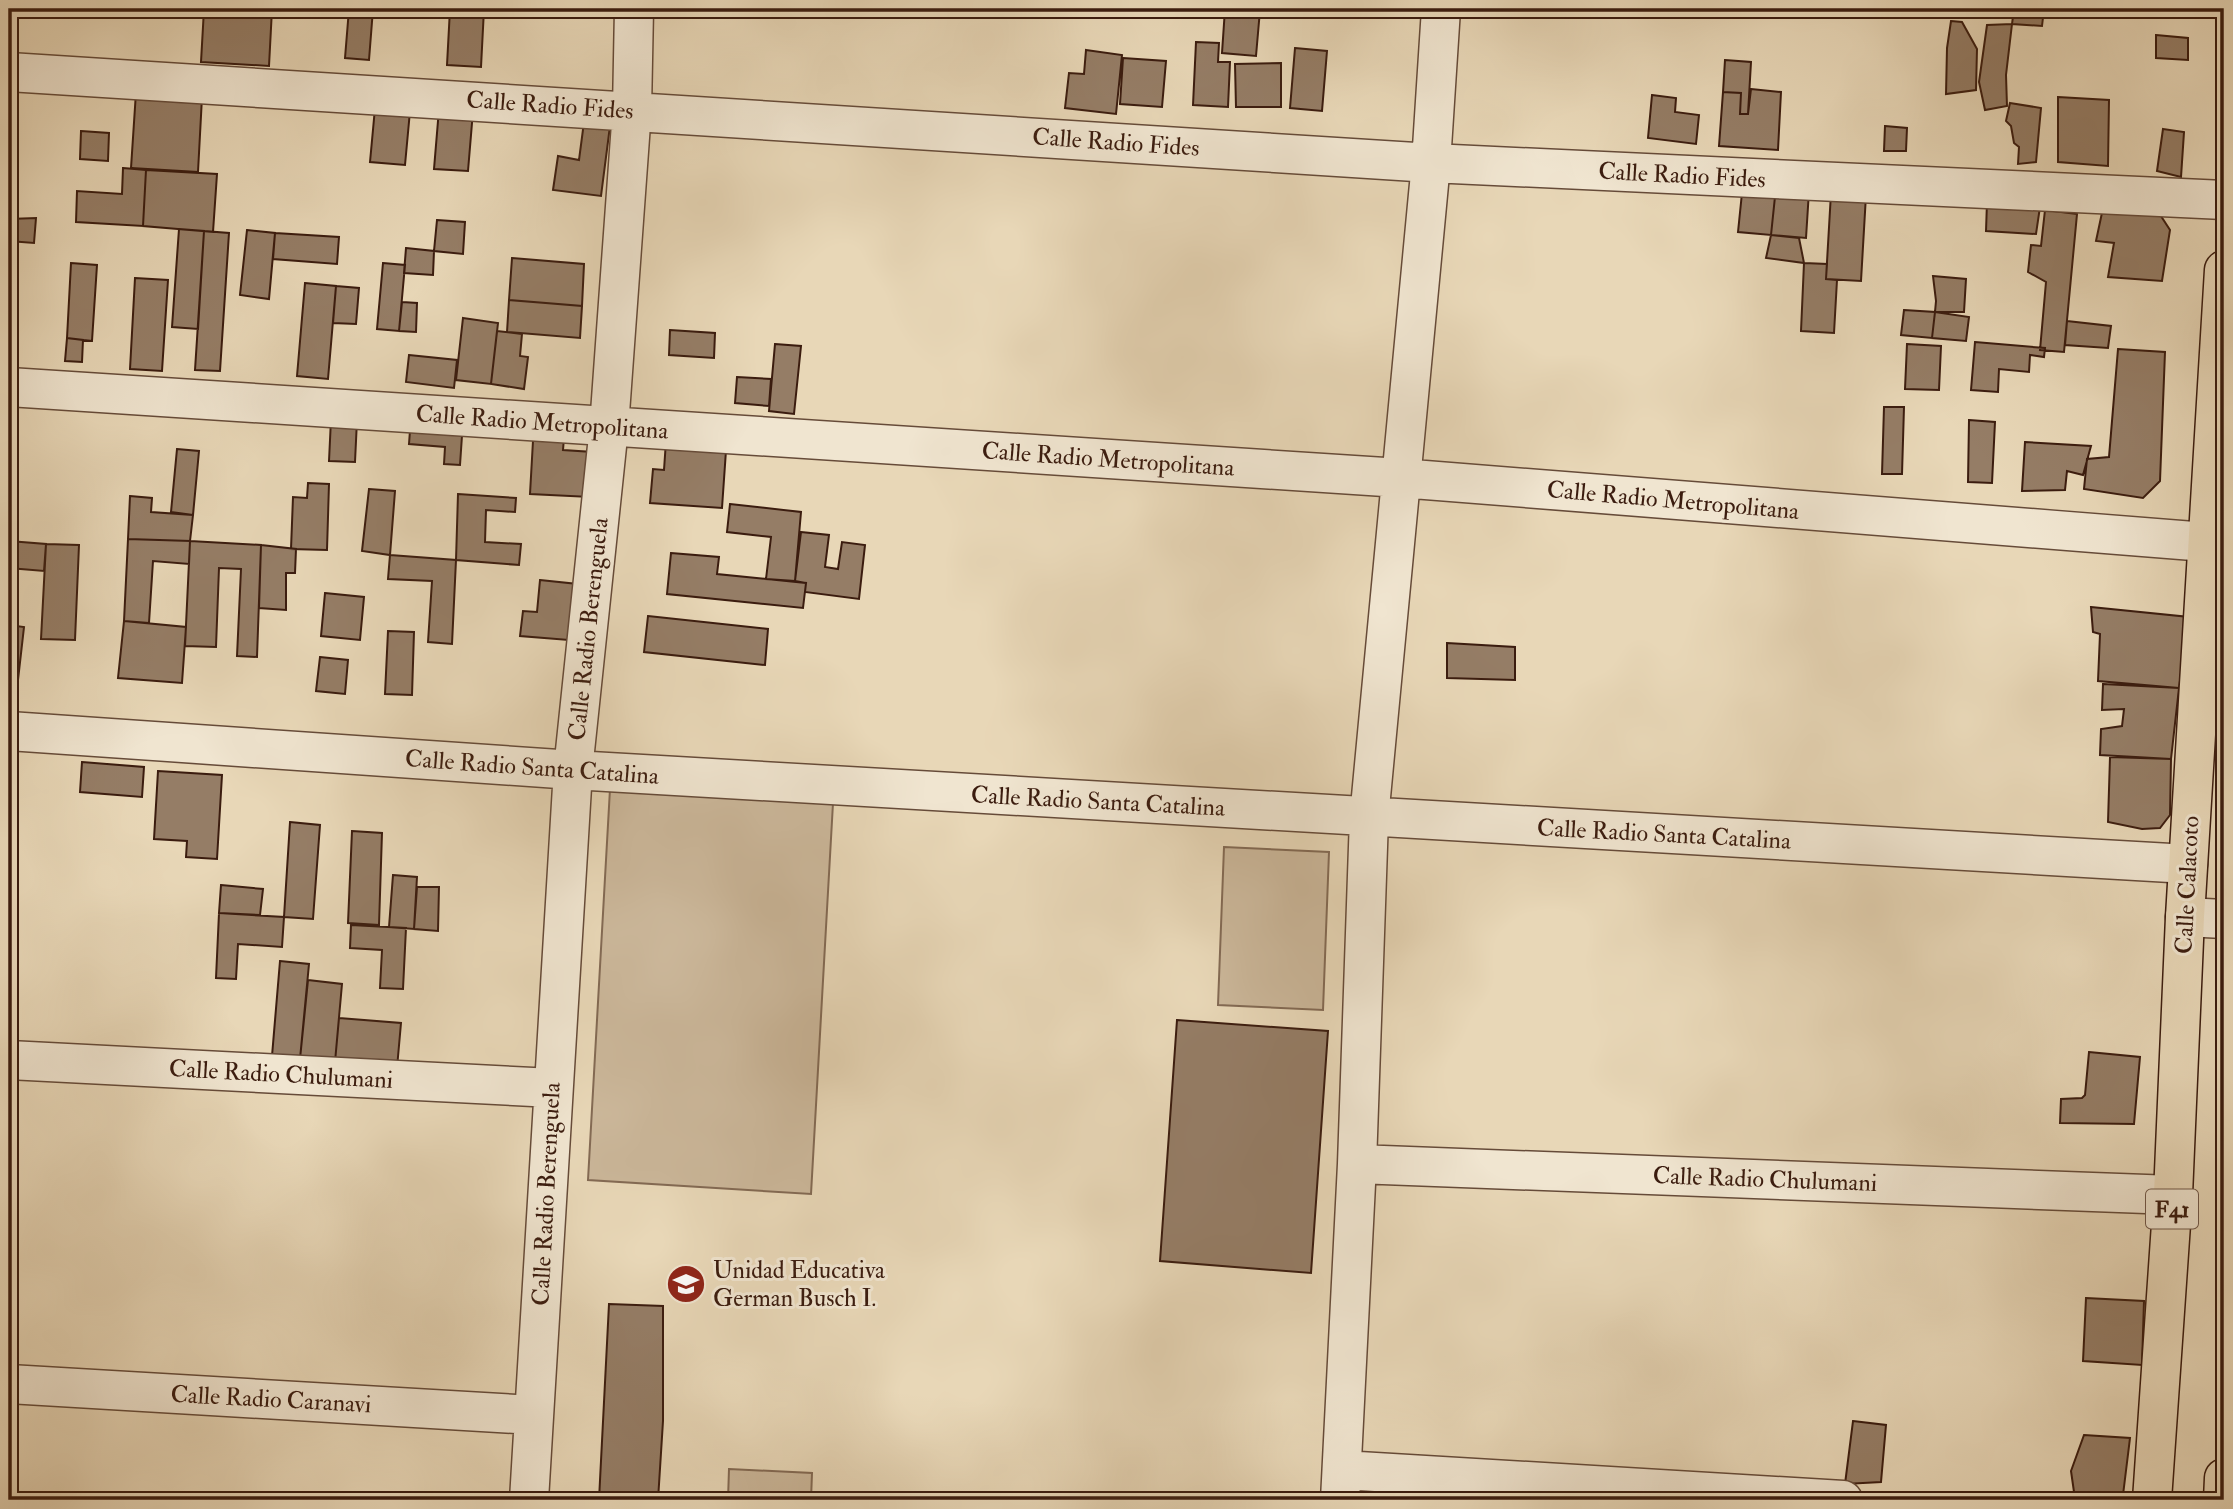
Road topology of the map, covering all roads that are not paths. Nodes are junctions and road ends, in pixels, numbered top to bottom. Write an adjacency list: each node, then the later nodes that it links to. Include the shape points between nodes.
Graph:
1 (634, 9): 4 (street, Calle Radio Berenguela)
2 (1441, 9): 5 (street)
3 (9, 72): 4 (street, Calle Radio Fides)
4 (632, 110): 5 (street, Calle Radio Fides); 9 (street, Calle Radio Berenguela)
5 (1431, 163): 6 (street, Calle Radio Fides); 10 (street)
6 (2224, 200)
7 (2224, 270): 11 (main road, Calle Calacoto / F41)
8 (9, 387): 9 (street, Calle Radio Metropolitana)
9 (609, 427): 10 (street, Calle Radio Metropolitana); 13 (street, Calle Radio Berenguela)
10 (1400, 478): 11 (street, Calle Radio Metropolitana); 14 (street)
11 (2215, 545): 15 (main road, Calle Calacoto / F41)
12 (9, 731): 13 (street, Calle Radio Santa Catalina)
13 (573, 770): 14 (street, Calle Radio Santa Catalina); 19 (street, Calle Radio Berenguela)
14 (1369, 818): 15 (street, Calle Radio Santa Catalina); 20 (street)
15 (2188, 863): 16 (main road, Calle Calacoto / F41)
16 (2185, 917): 17 (street); 21 (main road, Calle Calacoto / F41)
17 (2224, 919)
18 (9, 1060): 19 (street, Calle Radio Chulumani)
19 (553, 1088): 23 (street, Calle Radio Berenguela)
20 (1357, 1164): 21 (street, Calle Radio Chulumani); 25 (street)
21 (2173, 1195): 28 (main road, Calle Calacoto / F41)
22 (9, 1384): 23 (street, Calle Radio Caranavi)
23 (533, 1415): 26 (street, Calle Radio Berenguela)
24 (2224, 1478): 29 (main road)
25 (1341, 1485): 27 (street)
26 (529, 1500)
27 (1843, 1500)
28 (2152, 1500)
29 (2223, 1500)

